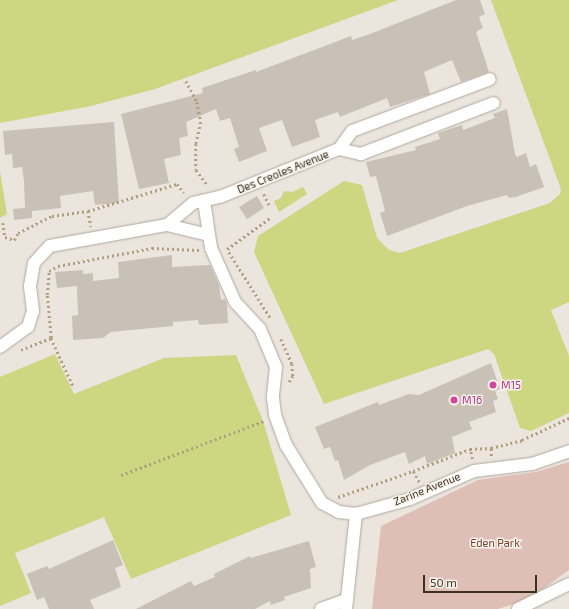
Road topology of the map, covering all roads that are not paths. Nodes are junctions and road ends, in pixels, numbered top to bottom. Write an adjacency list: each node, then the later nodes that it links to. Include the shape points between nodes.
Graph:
1 (490, 79): 3 (street, via 352,131)
2 (494, 103): 3 (street, Des Creoles Avenue, via 361,154)
3 (339, 149): 4 (street, Des Creoles Avenue, via 220,197)
4 (198, 202): 5 (street, Des Creoles Avenue); 6 (street)
5 (167, 225): 6 (street, Des Creoles Avenue); 7 (street, Des Creoles Avenue, via 50,246 34,263 30,286 33,311 28,327)
6 (209, 236): 9 (street, via 211,248 235,302 260,329 276,367 275,410 286,445 322,503 339,512)
7 (0, 347)
8 (569, 451): 9 (street, Zarine Avenue, via 532,464 474,471 425,492)
9 (356, 514): 11 (street)
10 (569, 584): 13 (street)
11 (346, 604): 12 (street)
12 (322, 609)
13 (518, 609)

